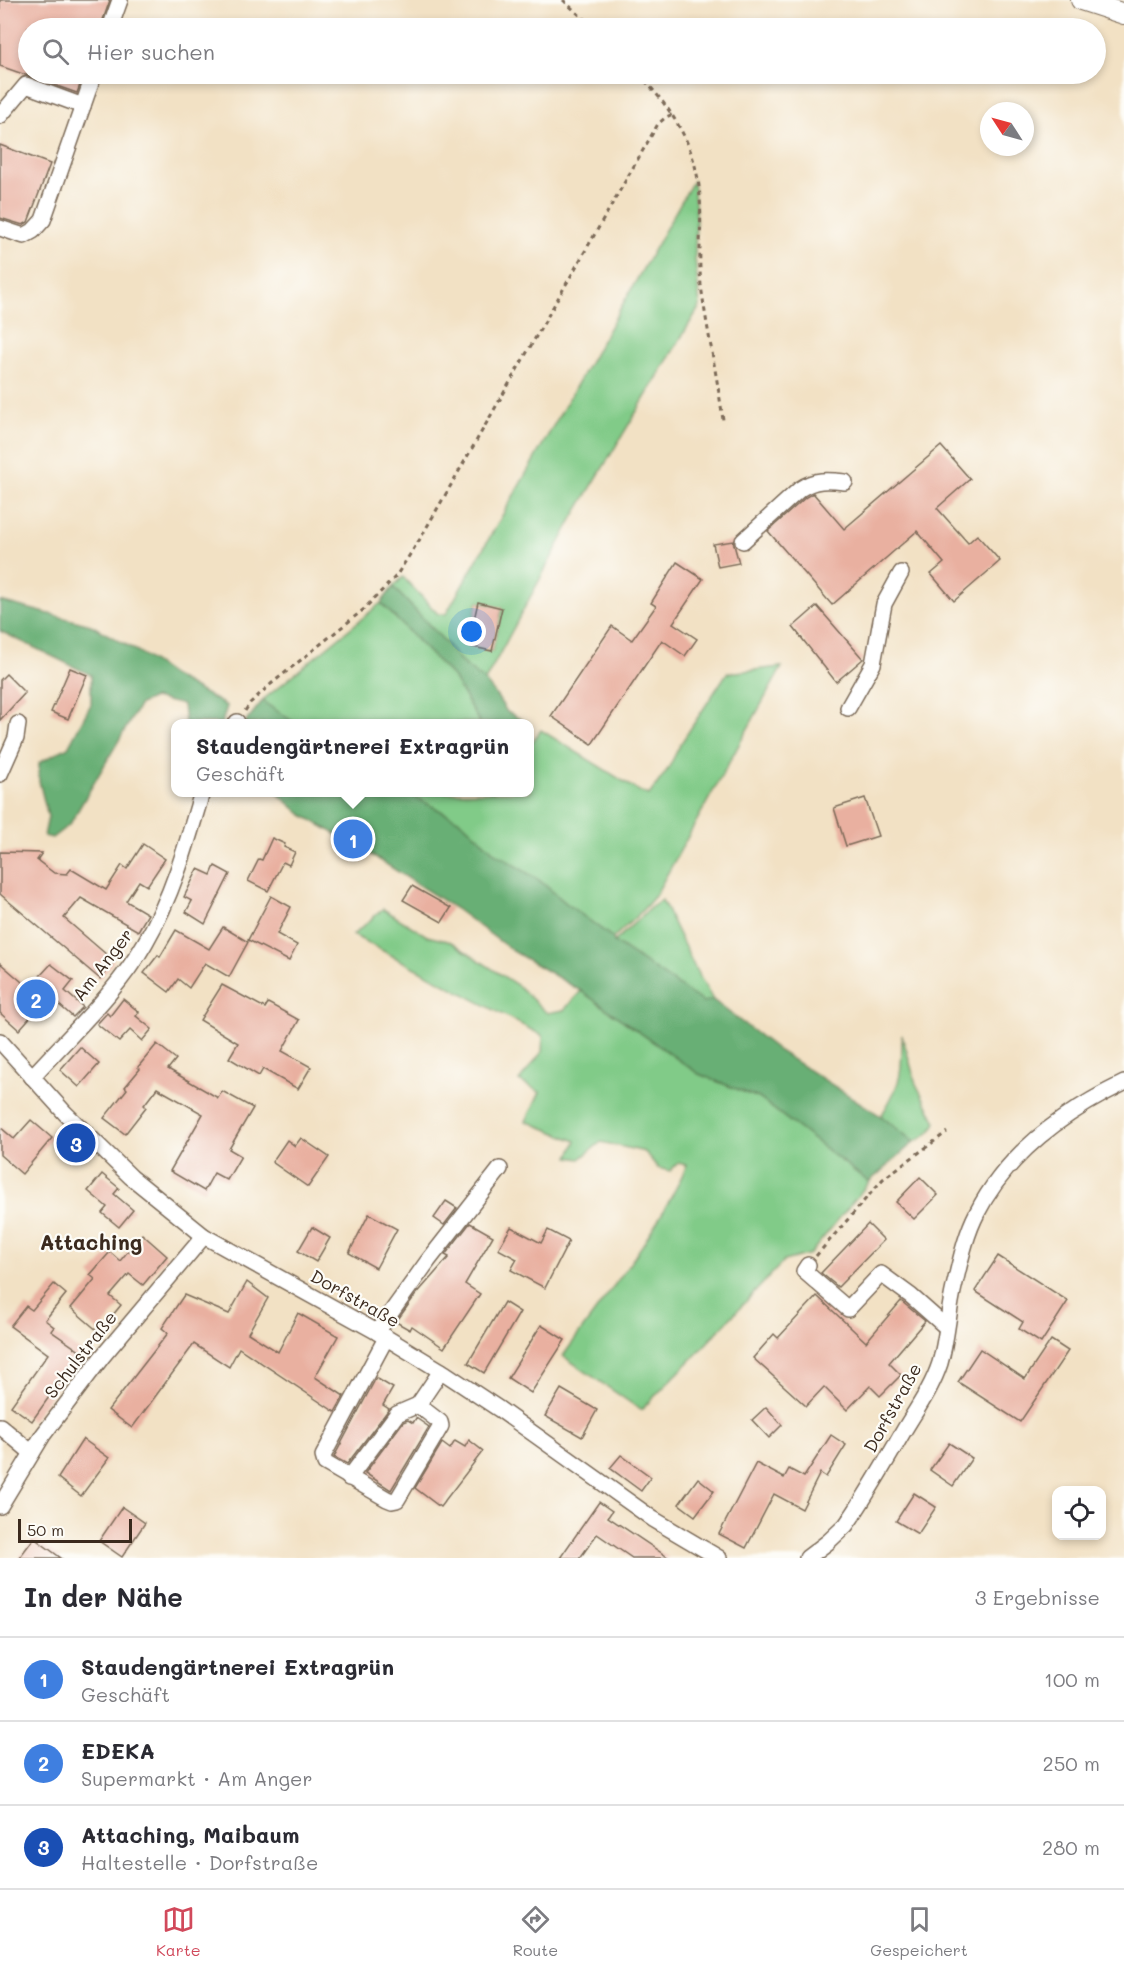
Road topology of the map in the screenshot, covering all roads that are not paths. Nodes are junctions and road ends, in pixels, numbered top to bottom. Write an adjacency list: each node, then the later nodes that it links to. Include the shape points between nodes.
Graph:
1 (120, 0): 4 (street)
2 (1082, 0): 3 (main road)
3 (1124, 15)
4 (114, 18)
5 (91, 84): 6 (street)
6 (83, 106): 7 (street, via 26,85); 8 (street, via 43,220 24,236)
7 (0, 116)
8 (0, 228)
9 (845, 482): 10 (street, via 811,482)
10 (744, 541)
11 (901, 573): 12 (street, via 884,604 873,664)
12 (848, 708)
13 (18, 724): 14 (street)
14 (0, 774)
15 (200, 797): 17 (street, Am Anger, via 165,905 146,943 104,999)
16 (0, 1041): 17 (street, Dorfstraße)
17 (32, 1077): 20 (street, Dorfstraße, via 131,1177)
18 (1124, 1083): 22 (street, Dorfstraße, via 1050,1126 1022,1151 994,1186 970,1229)
19 (500, 1170): 23 (street, via 428,1262)
20 (204, 1236): 23 (street, Dorfstraße); 27 (street, Schulstraße, via 109,1348)
21 (808, 1265): 22 (street, via 804,1271 848,1309 881,1274)
22 (946, 1327): 31 (street, Dorfstraße, via 930,1386 858,1508 840,1531)
23 (381, 1335): 24 (street, Dorfstraße); 28 (street, via 323,1456 325,1463)
24 (441, 1371): 25 (street); 30 (street, Dorfstraße, via 645,1514)
25 (418, 1405): 28 (street, via 397,1414); 28 (street, via 441,1426 397,1500 387,1500)
26 (0, 1426): 27 (street)
27 (32, 1452): 29 (street, Schulstraße)
28 (349, 1478)
29 (0, 1506)
30 (719, 1558)
31 (807, 1558)

